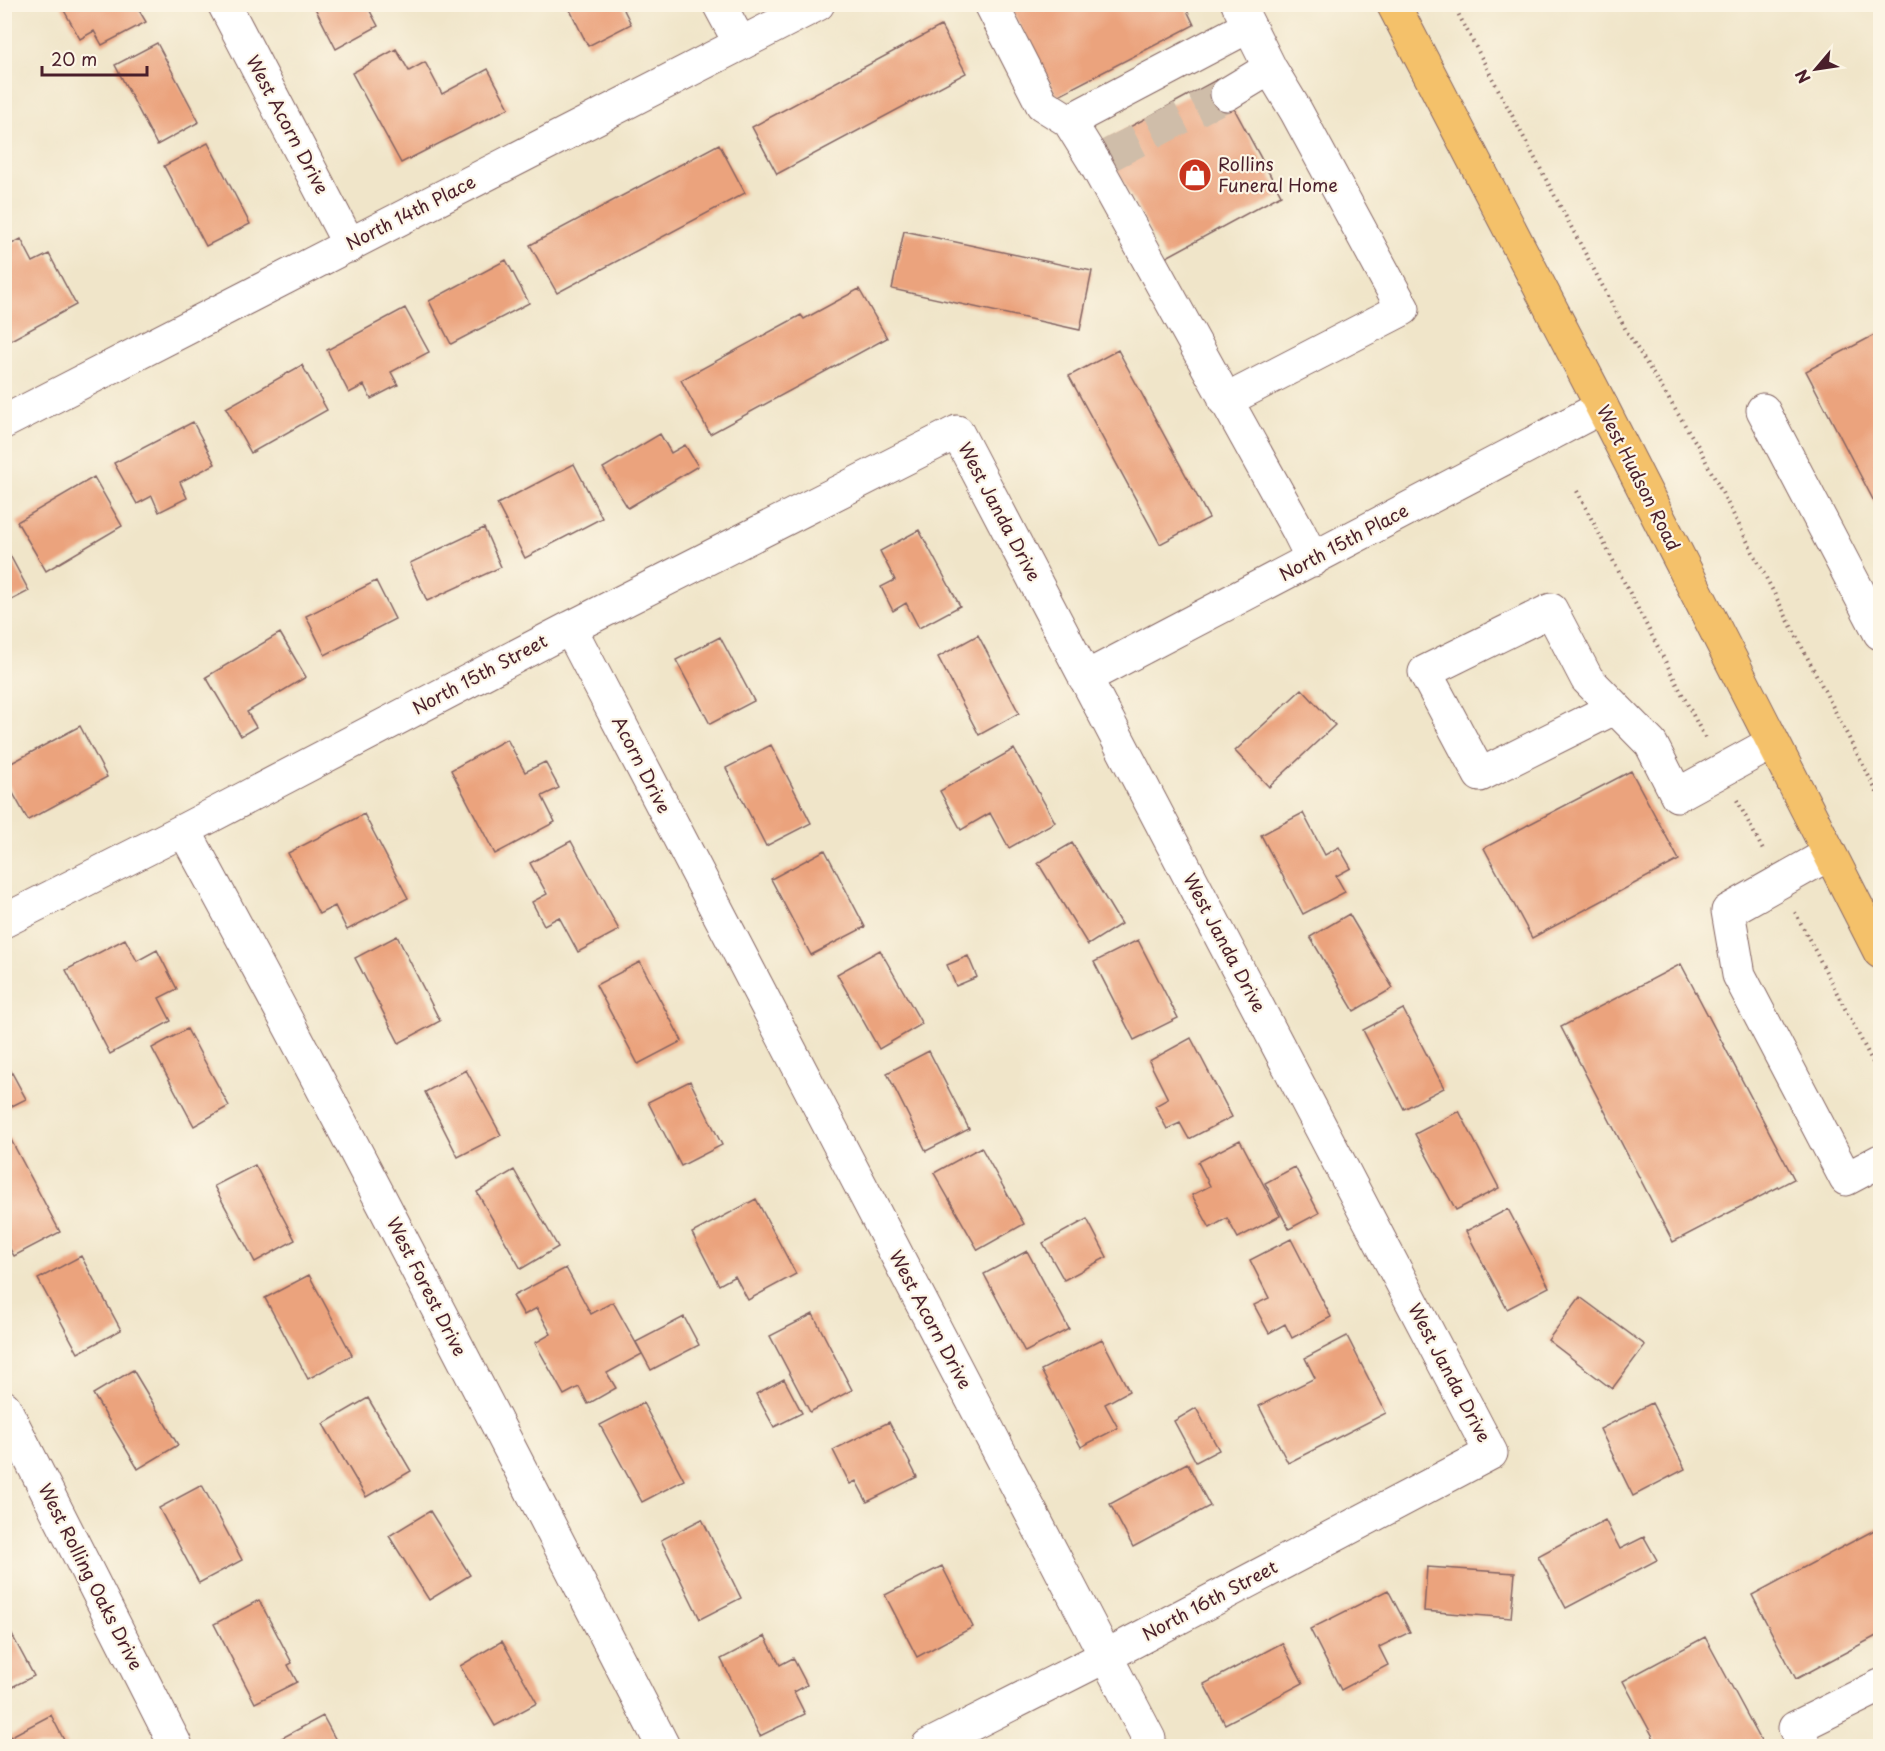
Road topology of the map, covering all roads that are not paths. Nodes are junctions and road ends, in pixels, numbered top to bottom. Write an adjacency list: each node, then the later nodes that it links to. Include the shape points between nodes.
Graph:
1 (224, 4): 11 (street, West Acorn Drive)
2 (719, 4): 7 (street)
3 (818, 4): 7 (street, North 14th Place)
4 (991, 4): 10 (street, via 1042,104)
5 (1393, 4): 13 (highway, West Hudson Road)
6 (1243, 15): 8 (street); 10 (street)
7 (740, 43): 11 (street, North 14th Place)
8 (1270, 68): 9 (street); 12 (street, via 1403,309)
9 (1227, 94)
10 (1069, 121): 12 (street, via 1102,159)
11 (350, 246): 15 (street, North 14th Place)
12 (1225, 401): 17 (street)
13 (1602, 407): 17 (street, North 15th Place); 22 (highway, West Hudson Road)
14 (1763, 410): 19 (street)
15 (4, 422)
16 (957, 432): 18 (street, North 15th Street); 20 (street, West Janda Drive)
17 (1313, 560): 20 (street, North 15th Place)
18 (570, 628): 23 (street, North 15th Street); 25 (street, Acorn Drive)
19 (1881, 633)
20 (1085, 678): 30 (street, West Janda Drive)
21 (1614, 708): 21 (street, via 1587,680 1551,610 1425,672 1480,775); 22 (street, via 1651,744 1677,795)
22 (1772, 743): 24 (highway, West Hudson Road)
23 (184, 830): 26 (street, North 15th Street); 35 (street, West Forest Drive, via 338,1118)
24 (1829, 854): 27 (highway, West Hudson Road); 28 (street, via 1728,911 1739,975 1846,1179)
25 (711, 901): 31 (street, West Acorn Drive)
26 (4, 921)
27 (1878, 940)
28 (1881, 1161)
29 (4, 1407): 34 (street, West Rolling Oaks Drive)
30 (1491, 1453): 31 (street, North 16th Street)
31 (1106, 1656): 33 (street, West Acorn Drive); 36 (street, North 16th Street)
32 (1881, 1686): 37 (street, via 1795,1728)
33 (1149, 1739)
34 (176, 1746)
35 (663, 1746)
36 (928, 1746)
37 (1805, 1746)

